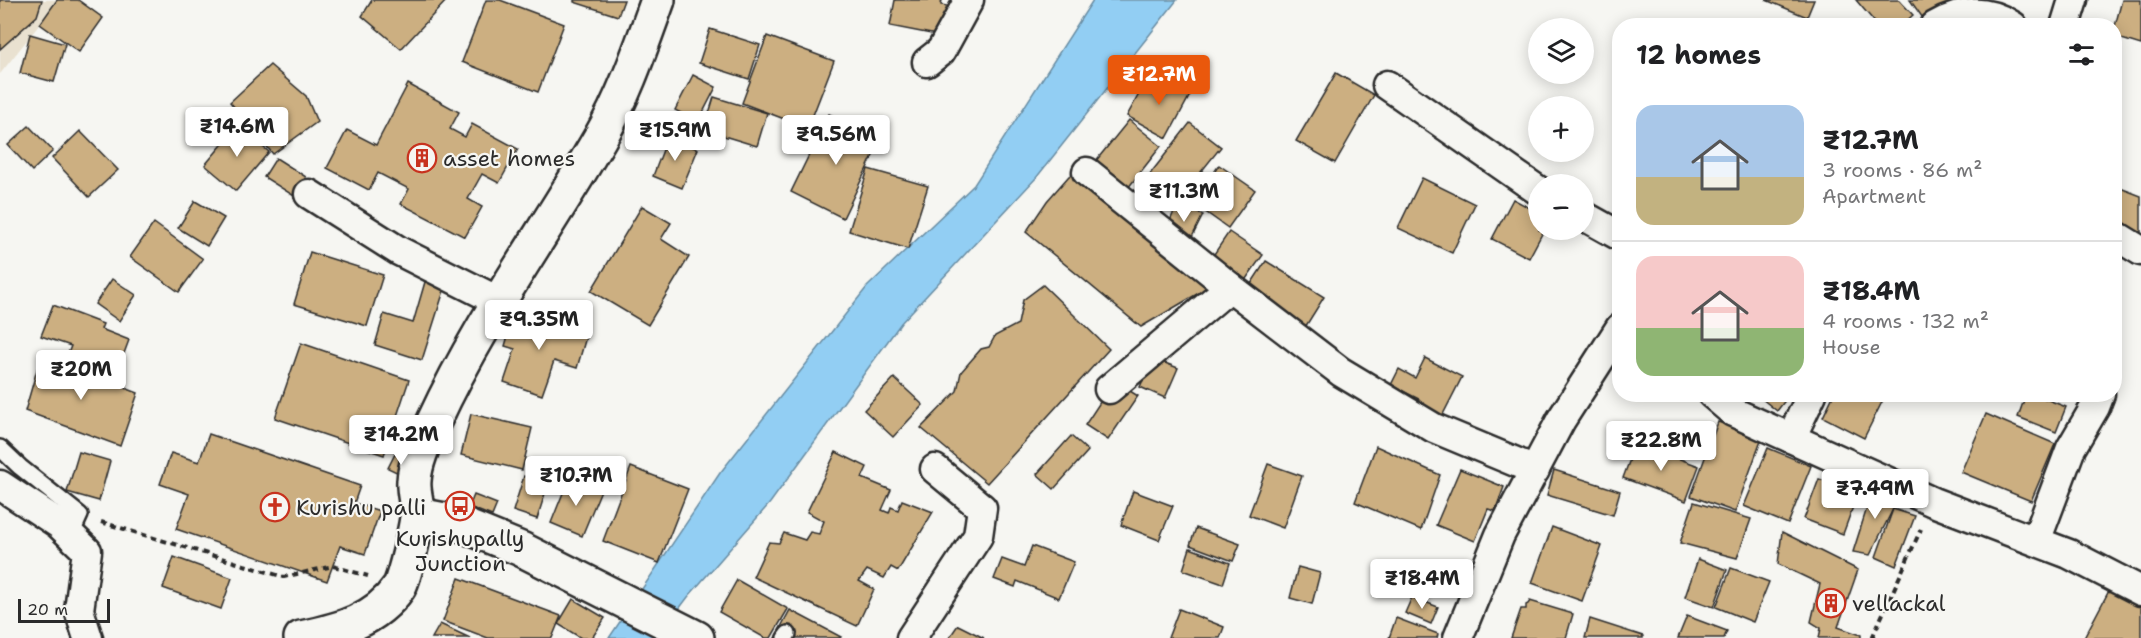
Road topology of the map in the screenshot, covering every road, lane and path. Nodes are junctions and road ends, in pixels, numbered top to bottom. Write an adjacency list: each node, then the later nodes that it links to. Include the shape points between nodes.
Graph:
1 (658, 0): 17 (main road, via 630,76 600,137)
2 (969, 0): 7 (street, via 941,51)
3 (2073, 0): 6 (street)
4 (1951, 18): 5 (street, via 1972,12)
5 (1986, 18)
6 (2067, 18)
7 (927, 62)
8 (1387, 85): 10 (street)
9 (1087, 172): 16 (street)
10 (1528, 183)
11 (309, 194): 17 (street, via 399,251)
12 (1594, 222): 13 (street)
13 (1612, 232)
14 (2122, 239): 15 (street)
15 (2141, 251)
16 (1230, 287): 19 (street); 26 (street, via 1341,372 1434,428)
17 (498, 301): 29 (main road, via 458,373 419,458 414,481)
18 (1612, 340): 26 (street, via 1561,420)
19 (1109, 389)
20 (1722, 402): 23 (street, via 1734,412)
21 (1808, 402): 23 (street)
22 (2098, 402): 31 (street, via 2071,448)
23 (1791, 438): 28 (street)
24 (0, 448): 30 (lane)
25 (935, 469): 38 (street, via 982,508 980,526 978,536)
26 (1535, 470): 39 (street, via 1500,535)
27 (0, 485): 30 (street, via 59,524)
28 (1933, 502): 31 (street); 40 (path)
29 (418, 515): 32 (main road); 37 (main road, via 455,522 521,549)
30 (75, 525): 32 (path, via 284,576 333,566); 35 (street, via 87,551 80,610)
31 (2036, 541): 33 (street)
32 (400, 586): 34 (main road, via 380,609)
33 (2141, 591)
34 (336, 634): 36 (main road)
35 (88, 638)
36 (302, 638)
37 (697, 638)
38 (911, 638)
39 (1458, 638)
40 (1872, 638)

